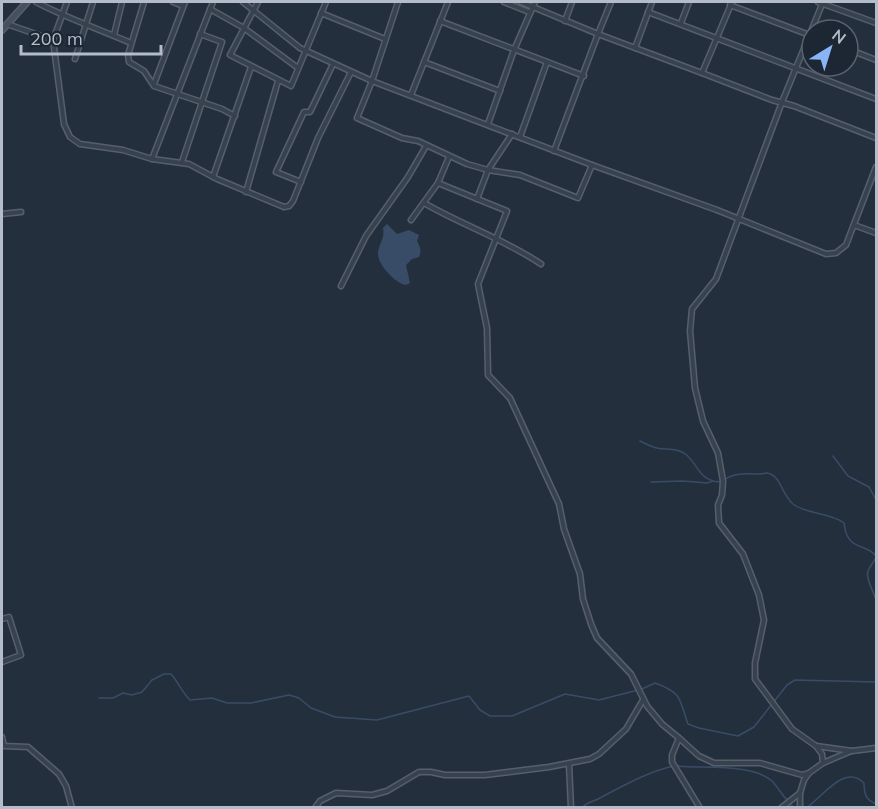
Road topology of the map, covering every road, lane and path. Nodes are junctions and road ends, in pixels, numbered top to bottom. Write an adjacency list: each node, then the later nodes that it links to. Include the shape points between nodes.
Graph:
1 (27, 2): 36 (street)
2 (36, 2): 29 (street)
3 (67, 2): 29 (street)
4 (93, 2): 33 (street)
5 (122, 2): 42 (street)
6 (144, 2): 46 (street)
7 (173, 2): 23 (street)
8 (213, 2): 24 (street)
9 (243, 2): 25 (street)
10 (258, 2): 25 (street)
11 (326, 2): 28 (street)
12 (398, 2): 44 (street)
13 (448, 2): 31 (street)
14 (504, 2): 26 (street)
15 (521, 2): 26 (street)
16 (535, 2): 26 (street)
17 (572, 2): 32 (street)
18 (611, 2): 41 (street)
19 (652, 2): 27 (street)
20 (689, 2): 34 (street)
21 (821, 2): 30 (street); 35 (street)
22 (731, 3): 39 (street); 43 (street)
23 (184, 4): 65 (street)
24 (210, 9): 37 (street); 40 (street)
25 (253, 9): 37 (street); 49 (street)
26 (531, 10): 32 (street); 48 (street)
27 (648, 12): 34 (street); 47 (street)
28 (321, 13): 44 (street); 49 (street)
29 (62, 16): 33 (street); 45 (street)
30 (816, 18)
31 (440, 21): 48 (street); 54 (street)
32 (565, 21): 41 (street)
33 (86, 23): 42 (street); 51 (street)
34 (681, 23): 43 (street)
35 (876, 23)
36 (7, 24): 38 (street); 45 (street)
37 (244, 28): 57 (street, via 230,55); 58 (street)
38 (2, 30)
39 (800, 31)
40 (200, 34): 67 (street); 70 (street, via 222,42)
41 (598, 34): 47 (street); 62 (street)
42 (114, 35): 46 (street)
43 (717, 37): 59 (street); 61 (street)
44 (385, 39): 64 (street)
45 (53, 40): 80 (street, via 64,124 70,138 80,144)
46 (131, 43): 65 (street, via 128,61 144,71)
47 (635, 48): 61 (street)
48 (514, 50): 55 (street); 66 (street)
49 (306, 52): 56 (street); 58 (street)
50 (860, 54): 53 (street)
51 (75, 59)
52 (800, 59): 59 (street)
53 (876, 60)
54 (424, 62): 66 (street); 68 (street)
55 (548, 62): 62 (street); 75 (street)
56 (333, 64): 60 (street); 86 (street, via 310,112 304,112 276,172)
57 (251, 67): 63 (street); 72 (street)
58 (298, 68): 63 (street, via 291,86)
59 (796, 68): 69 (street); 71 (street)
60 (351, 72): 64 (street); 86 (street)
61 (702, 73): 71 (street)
62 (584, 76): 78 (street)
63 (278, 81): 88 (street)
64 (372, 81): 68 (street); 77 (street, via 357,118)
65 (154, 85): 67 (street)
66 (500, 91): 73 (street)
67 (178, 93): 70 (street); 80 (street)
68 (411, 95): 73 (street)
69 (876, 99)
70 (204, 101): 72 (street); 81 (street)
71 (782, 102): 76 (street); 93 (street)
72 (235, 116): 85 (street)
73 (488, 124): 74 (street)
74 (512, 134): 75 (street); 84 (street)
75 (520, 137): 78 (street)
76 (876, 138)
77 (426, 146): 79 (street); 99 (street, via 366,236)
78 (554, 151): 82 (street)
79 (449, 156): 84 (street); 87 (street)
80 (152, 159): 81 (street)
81 (182, 162): 85 (street)
82 (592, 165): 84 (street, via 578,198 520,175); 93 (street)
83 (876, 167): 95 (street)
84 (489, 170): 89 (street)
85 (213, 177): 88 (street)
86 (301, 182): 88 (street, via 293,201 284,207)
87 (438, 183): 89 (street); 90 (street)
88 (246, 192)
89 (477, 199): 97 (street, via 507,211)
90 (424, 203): 94 (street); 97 (street)
91 (21, 212): 92 (street)
92 (2, 214)
93 (738, 219): 95 (street, via 826,254 846,245); 105 (street, via 716,279 693,309 690,332 694,388 703,422 718,453 723,483 719,523 743,554 765,620 755,680 792,729)
94 (411, 220)
95 (854, 225): 96 (street)
96 (876, 233)
97 (496, 238): 98 (street); 102 (street, via 478,284 487,328 488,375 510,398 559,504 597,638 631,674)
98 (541, 264)
99 (341, 286)
100 (2, 619): 101 (street, via 9,617 21,655)
101 (2, 662)
102 (644, 699): 104 (street, via 662,724); 109 (street, via 626,729 599,754)
103 (2, 737): 112 (street, via 4,746 28,747 59,774)
104 (679, 738): 110 (street, via 699,756 714,763 760,763 791,773); 115 (street, via 672,762)
105 (816, 746): 107 (street); 108 (street)
106 (876, 748): 107 (street)
107 (852, 751): 108 (street)
108 (822, 763): 110 (street)
109 (569, 764): 113 (street, via 485,775 419,772 387,791 372,795 336,793); 114 (street)
110 (809, 773): 111 (street)
111 (800, 793): 116 (street); 117 (street)
112 (72, 807)
113 (315, 807)
114 (571, 807)
115 (700, 807)
116 (781, 807)
117 (800, 807)

